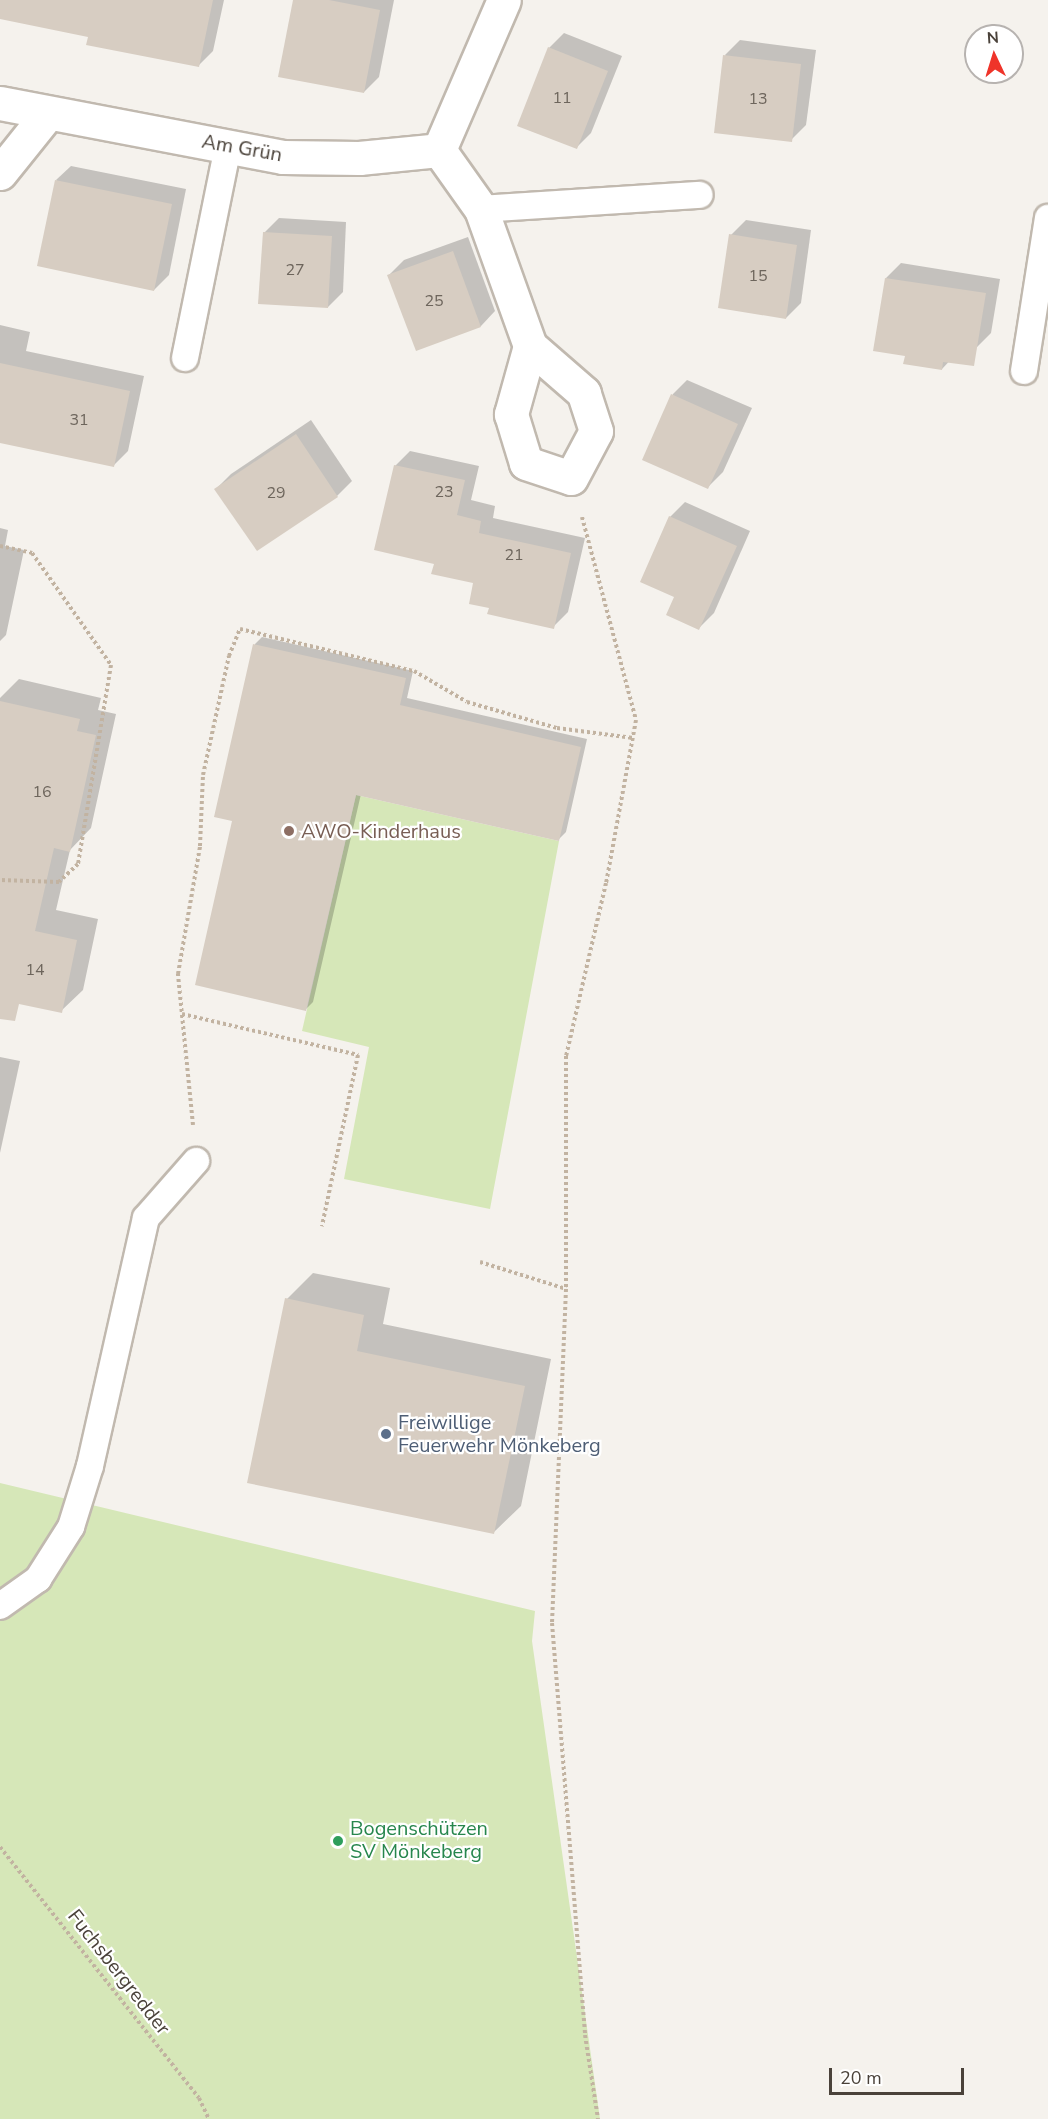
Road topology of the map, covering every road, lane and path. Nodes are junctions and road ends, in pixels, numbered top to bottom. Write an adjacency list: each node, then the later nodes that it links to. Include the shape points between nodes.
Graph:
1 (504, 0): 5 (street)
2 (0, 103): 3 (street, Am Grün)
3 (48, 113): 4 (street, Am Grün); 6 (street)
4 (228, 147): 5 (street, Am Grün, via 283,157 359,158); 11 (lane)
5 (439, 150): 8 (street)
6 (0, 173)
7 (700, 195): 8 (lane)
8 (482, 209): 10 (street)
9 (1048, 218): 12 (lane)
10 (530, 346): 13 (street, via 584,393 596,431); 13 (street, via 511,414 526,463)
11 (185, 358)
12 (1024, 371)
13 (571, 478): 15 (path, via 636,720)
14 (0, 546): 16 (path, via 32,553 111,665 78,864 59,882)
15 (633, 738): 17 (path, via 557,728 467,702 414,672 240,629 229,656 203,775 200,846 178,974); 21 (path, via 606,883 566,1056)
16 (0, 880)
17 (182, 1014): 18 (path); 19 (path, via 358,1055)
18 (196, 1161): 22 (lane, via 146,1218 90,1466 70,1527 39,1579)
19 (322, 1226)
20 (480, 1262): 21 (path)
21 (566, 1288): 25 (path, via 552,1623 585,2035)
22 (0, 1606)
23 (0, 1847): 24 (path, Fuchsbergredder, via 199,2098)
24 (209, 2119)
25 (598, 2119)

